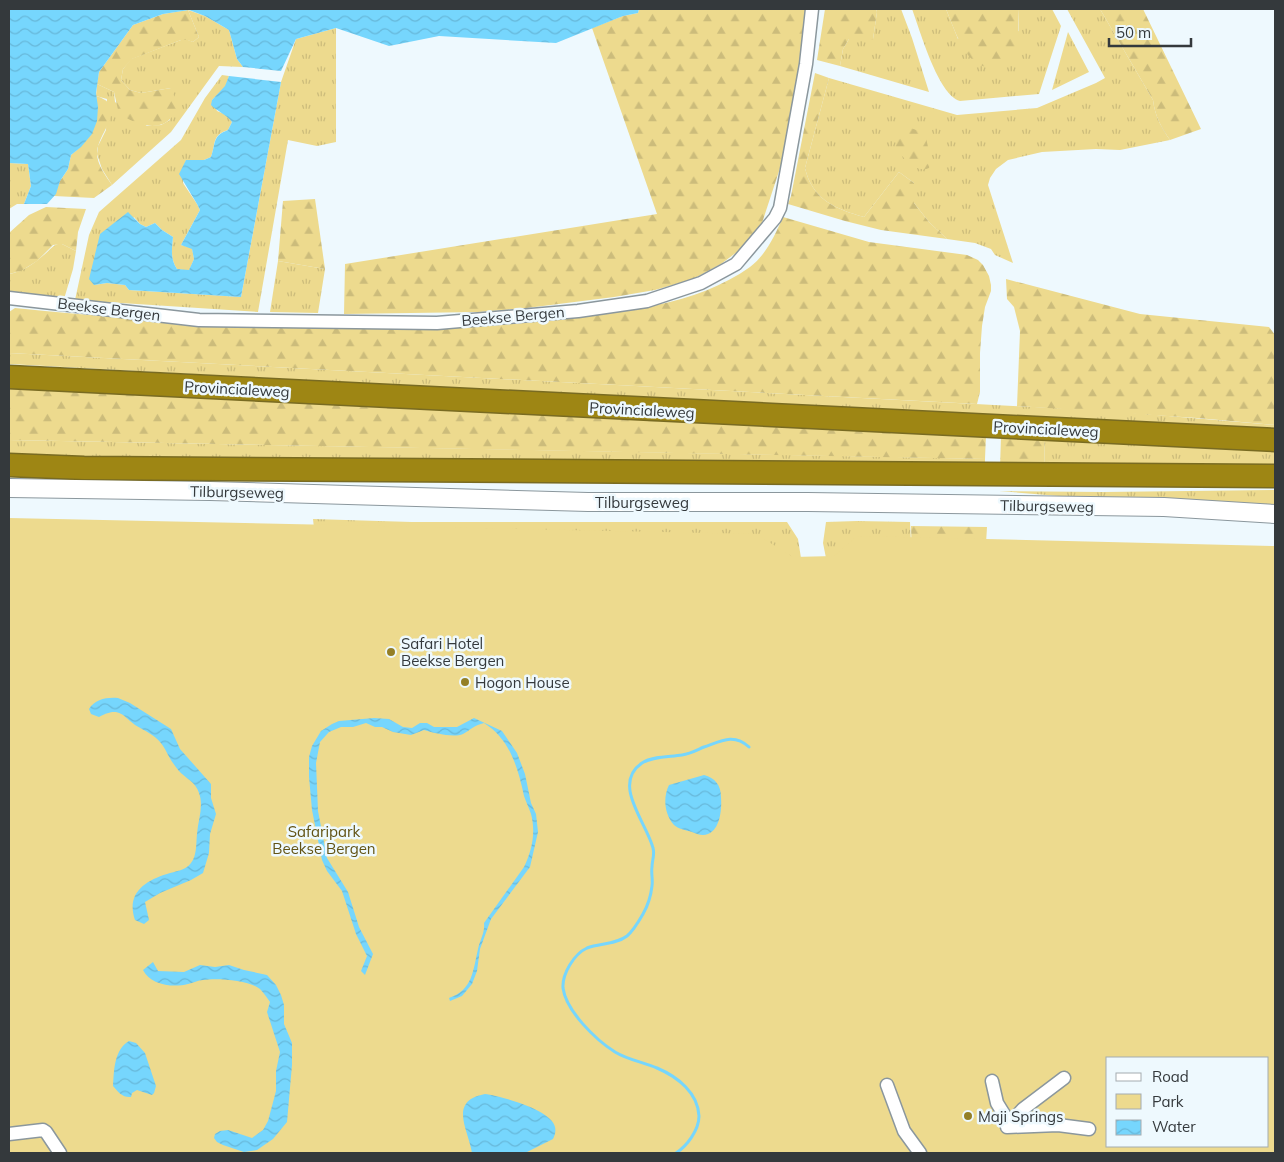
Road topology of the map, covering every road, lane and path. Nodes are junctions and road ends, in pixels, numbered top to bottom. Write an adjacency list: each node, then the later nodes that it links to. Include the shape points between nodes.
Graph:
1 (812, 9): 2 (street, Beekse Bergen, via 806,64 780,208 736,264 701,283 647,301 578,311 438,323 199,320)
2 (9, 298)
3 (9, 377): 4 (highway, Provincialeweg)
4 (1275, 440)
5 (9, 466): 6 (highway)
6 (1275, 476)
7 (9, 488): 8 (street, Tilburgseweg, via 588,502 1164,507)
8 (1275, 514)
9 (1064, 1078): 12 (street, via 1022,1109)
10 (992, 1081): 12 (street, via 997,1104)
11 (887, 1085): 16 (street, via 904,1131)
12 (1008, 1127): 13 (street, via 1058,1125)
13 (1088, 1129)
14 (9, 1134): 15 (street, via 40,1130 46,1132)
15 (58, 1150)
16 (920, 1153)

